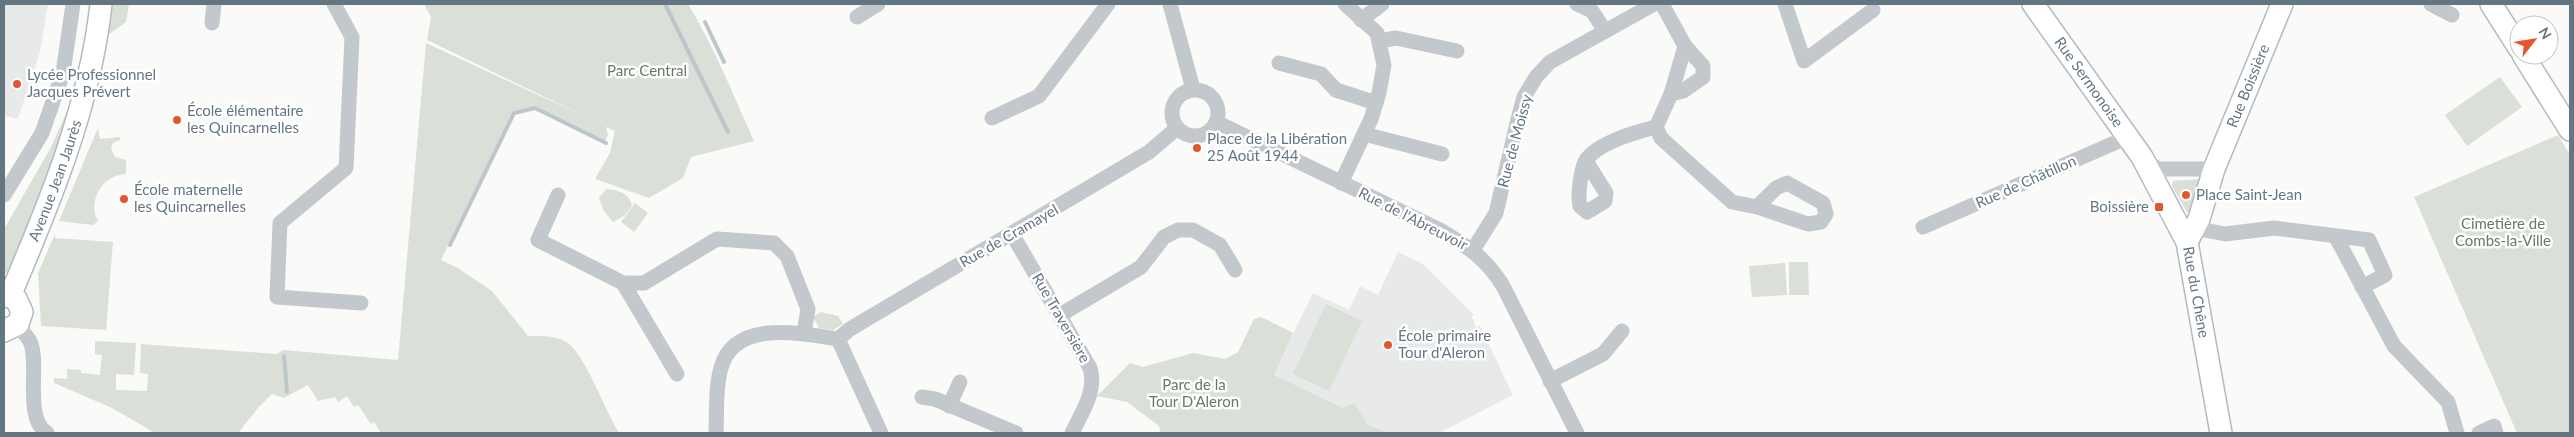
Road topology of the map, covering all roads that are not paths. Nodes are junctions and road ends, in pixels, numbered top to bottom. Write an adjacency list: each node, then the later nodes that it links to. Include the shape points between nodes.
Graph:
1 (73, 4): 45 (street, Avenue Jean Jaurès, via 63,73 42,133)
2 (101, 4): 56 (street, Avenue Jean Jaurès, via 80,116)
3 (214, 4): 22 (street)
4 (334, 4): 57 (street, via 352,38 346,168 280,223 277,297)
5 (878, 4): 20 (street)
6 (1108, 4): 33 (street, via 1039,96)
7 (1170, 4): 30 (street)
8 (1345, 4): 21 (street)
9 (1382, 4): 21 (street)
10 (1577, 4): 23 (street, via 1592,11)
11 (1654, 4): 23 (street, Rue de Moissy)
12 (1662, 4): 26 (street)
13 (1785, 4): 18 (street, via 1804,61)
14 (2033, 4): 39 (street, Rue Sermonoise)
15 (2282, 4): 43 (street, Rue Boissière)
16 (2431, 4): 19 (street)
17 (2491, 4): 24 (street)
18 (1873, 10)
19 (2452, 14)
20 (857, 17)
21 (1362, 20): 25 (street, via 1377,33)
22 (212, 23)
23 (1605, 31): 52 (street, Rue de Moissy, via 1550,62 1536,77 1524,97 1496,213)
24 (2509, 32)
25 (1379, 41): 27 (street, via 1396,38); 32 (street, via 1384,65)
26 (1685, 46): 31 (street); 31 (street, via 1703,66 1703,78 1683,91)
27 (1457, 51)
28 (1279, 64): 32 (street, via 1321,74 1336,90)
29 (2529, 65): 37 (street)
30 (1193, 89): 34 (street, via 1208,94 1214,100 1218,115); 36 (street, via 1180,94 1172,107 1173,122)
31 (1671, 94): 35 (street)
32 (1376, 103): 38 (street)
33 (992, 118)
34 (1216, 122): 36 (street, via 1198,136 1183,133); 44 (street, Rue de l'Abreuvoir)
35 (1656, 127): 41 (street, via 1627,134); 47 (street, via 1660,138 1732,202)
36 (1177, 128): 49 (street, Rue de Cramayel, via 1149,152)
37 (2570, 130)
38 (1364, 134): 40 (street); 44 (street)
39 (2128, 137): 42 (street, Rue Sermonoise); 48 (street, Rue de Châtillon)
40 (1442, 154)
41 (1586, 161)
42 (2144, 161): 43 (street, via 2159,169); 50 (street, Rue du Chêne)
43 (2214, 169): 50 (street, Rue Boissière)
44 (1341, 183): 52 (street, Rue de l'Abreuvoir, via 1440,230)
45 (4, 195)
46 (558, 195): 54 (street, via 538,240)
47 (1757, 207)
48 (1923, 226)
49 (1012, 234): 58 (street, Rue Traversière); 62 (street, Rue de Cramayel)
50 (2191, 235): 51 (street, via 2274,228); 74 (street, Rue du Chêne)
51 (2336, 238): 55 (street); 55 (street, via 2369,240 2385,275)
52 (1472, 250): 64 (street, Rue de l'Abreuvoir, via 1491,266 1503,286)
53 (1234, 270): 58 (street, via 1220,246 1192,230 1178,230 1164,237 1141,267)
54 (623, 283): 61 (street, via 644,283 717,239 774,243 787,256 808,309); 63 (street)
55 (2362, 287): 75 (street, via 2394,346 2448,402)
56 (7, 296): 59 (street, via 16,300 22,312)
57 (361, 304)
58 (1060, 315): 72 (street, Rue Traversière, via 1092,374 1090,394)
59 (11, 328): 69 (street, via 31,344 35,414)
60 (1622, 330): 64 (street, via 1603,354)
61 (804, 334): 62 (street); 68 (street, via 741,338 728,351 720,369)
62 (838, 339): 70 (street)
63 (676, 374)
64 (1550, 381): 73 (street, Rue de l'Abreuvoir)
65 (960, 382): 67 (street)
66 (922, 397): 67 (street)
67 (949, 406): 71 (street)
68 (716, 428)
69 (47, 433)
70 (881, 433)
71 (1016, 433)
72 (1072, 433)
73 (1576, 433)
74 (2221, 433)
75 (2458, 433)
76 (2478, 433): 77 (street, via 2494,426)
77 (2496, 433)

